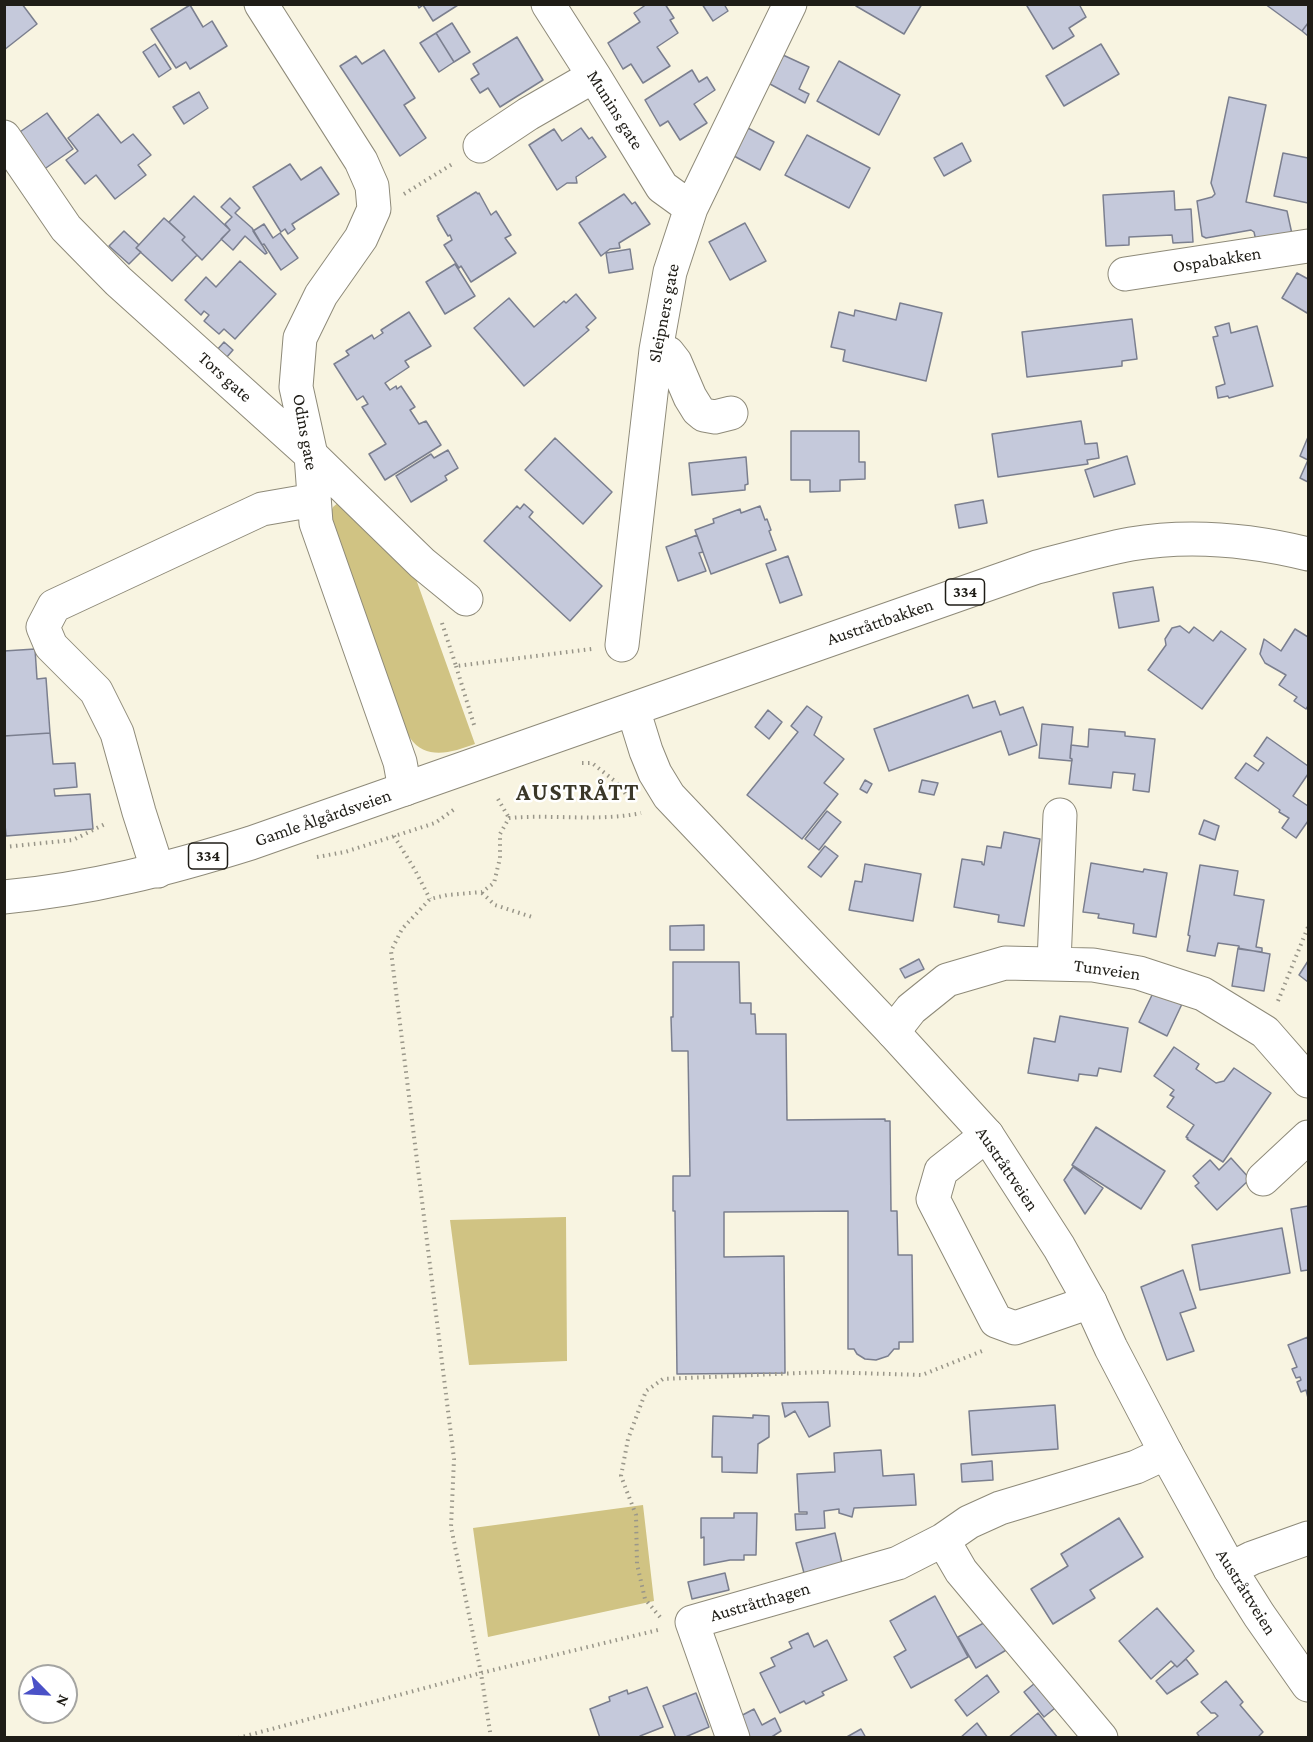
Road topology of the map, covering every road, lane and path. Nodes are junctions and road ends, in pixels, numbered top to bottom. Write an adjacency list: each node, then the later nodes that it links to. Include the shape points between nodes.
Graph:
1 (261, 4): 7 (street, via 361,161 372,186)
2 (548, 4): 4 (street, Munins gate)
3 (790, 4): 8 (street, Sleipners gate)
4 (594, 76): 6 (street); 8 (street, Munins gate, via 662,187)
5 (4, 137): 13 (street, Tors gate, via 66,228 118,281)
6 (480, 146): 7 (path, via 429,180)
7 (374, 208): 13 (street, Odins gate, via 361,238 321,295 300,338 296,387)
8 (691, 208): 11 (street, Sleipners gate, via 670,272)
9 (1308, 246): 10 (street, Ospabakken)
10 (1125, 274)
11 (656, 350): 12 (street, via 668,353 675,362 698,410 715,417); 17 (street, Sleipners gate)
12 (731, 413)
13 (311, 455): 14 (street, Odins gate); 16 (street, Tors gate, via 422,563)
14 (314, 500): 21 (street, Odins gate, via 316,523 400,762); 23 (street, via 262,509 54,606 43,627 51,646 96,691 117,733)
15 (1308, 554): 19 (street, Austråttbakken / 334, via 1214,539 1132,544 1087,554 1037,567)
16 (452, 607): 18 (path)
17 (622, 645): 18 (path)
18 (456, 666): 20 (path)
19 (633, 709): 21 (street, Gamle Ålgårdsveien / 334); 36 (street, Austråttveien, via 655,773 669,796)
20 (475, 728)
21 (405, 789): 29 (street, Gamle Ålgårdsveien / 334)
22 (498, 799): 26 (path)
23 (139, 812): 28 (path, via 73,840); 29 (street)
24 (640, 813): 26 (path, via 620,817)
25 (1060, 815): 35 (street)
26 (509, 818): 30 (path, via 500,834 494,884)
27 (394, 836): 32 (path)
28 (4, 847)
29 (158, 871): 31 (street, Gamle Ålgårdsveien / 334, via 90,886)
30 (482, 892): 32 (path); 33 (path, via 495,905)
31 (4, 897)
32 (430, 899): 49 (path, via 402,929 391,951 454,1459 451,1527)
33 (535, 918)
34 (1308, 927): 37 (path)
35 (1054, 963): 36 (street, Tunveien, via 1005,963 947,980 911,1009); 37 (street, Tunveien, via 1139,973 1203,994)
36 (893, 1032): 39 (street, Austråttveien)
37 (1265, 1032): 38 (street, Tunveien)
38 (1308, 1081)
39 (987, 1135): 42 (street, Austråttveien); 42 (street, via 941,1171 933,1199 996,1321 1015,1328)
40 (1308, 1137): 41 (street)
41 (1263, 1179)
42 (1090, 1302): 44 (street, Austråttveien)
43 (990, 1347): 48 (path, via 922,1375 823,1372 663,1379 646,1391 628,1439 621,1476 636,1515 637,1564 645,1599)
44 (1166, 1453): 46 (street, Austråtthagen, via 1136,1467 1000,1508); 47 (street, Austråttveien)
45 (1308, 1538): 47 (street)
46 (943, 1540): 48 (street, Austråtthagen, via 898,1563); 54 (street, via 961,1571)
47 (1230, 1569): 50 (street, Austråttveien)
48 (680, 1625): 49 (path); 53 (street, Austråtthagen)
49 (481, 1673): 51 (path); 52 (path)
50 (1308, 1685)
51 (238, 1737)
52 (491, 1737)
53 (733, 1737)
54 (1101, 1737)

